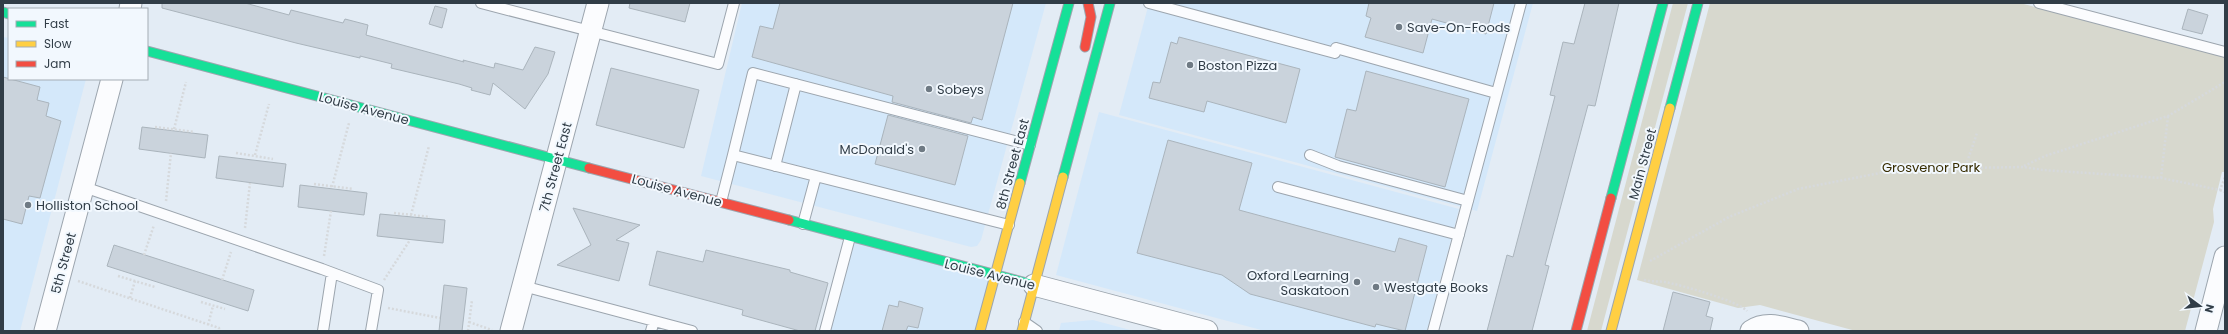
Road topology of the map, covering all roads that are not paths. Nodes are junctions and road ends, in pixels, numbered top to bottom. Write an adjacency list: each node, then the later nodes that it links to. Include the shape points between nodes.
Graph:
1 (481, 3): 12 (lane)
2 (598, 3): 12 (street, 7th Street East)
3 (734, 3): 12 (lane, via 718,64)
4 (1069, 3): 21 (street, 8th Street East)
5 (1088, 3): 15 (street, via 1091,17)
6 (1110, 3): 20 (street)
7 (1149, 3): 18 (lane, via 1335,53 1336,48)
8 (1521, 3): 18 (lane)
9 (1664, 3): 53 (street, Main Street)
10 (1698, 3): 54 (street, Main Street)
11 (2039, 3): 14 (lane)
12 (591, 32): 24 (street, 7th Street East)
13 (148, 51): 24 (street, Louise Avenue)
14 (2225, 52)
15 (1082, 60)
16 (112, 80): 27 (street, 5th Street)
17 (796, 84): 21 (lane); 22 (lane, via 753,73); 25 (lane)
18 (1496, 93): 29 (lane)
19 (1075, 96): 20 (street)
20 (1075, 135): 38 (street)
21 (1030, 145): 32 (street, 8th Street East)
22 (733, 155): 25 (lane); 30 (lane)
23 (1310, 155): 29 (lane, via 1338,166)
24 (557, 158): 30 (street, Louise Avenue); 39 (street, 7th Street East)
25 (775, 166): 26 (lane)
26 (816, 176): 31 (lane); 32 (lane)
27 (84, 187): 36 (lane); 44 (street, 5th Street)
28 (1278, 187): 33 (lane)
29 (1468, 201): 33 (lane)
30 (721, 202): 31 (street, Louise Avenue)
31 (803, 224): 34 (street, Louise Avenue)
32 (1008, 225): 37 (street, 8th Street East)
33 (1459, 235): 52 (lane)
34 (850, 237): 37 (street, Louise Avenue); 48 (lane)
35 (2225, 257): 57 (street)
36 (332, 273): 45 (lane); 46 (lane, via 378,290)
37 (995, 275): 38 (street, Louise Avenue); 49 (street, 8th Street East)
38 (1034, 285): 41 (street); 42 (street, Louise Avenue)
39 (523, 286): 40 (lane); 43 (street, 7th Street East)
40 (652, 326): 47 (lane)
41 (1023, 326): 50 (lane)
42 (1181, 328): 51 (street, Louise Avenue)
43 (502, 330)
44 (45, 331)
45 (323, 331)
46 (371, 331)
47 (692, 331)
48 (825, 331)
49 (980, 331)
50 (1037, 331)
51 (1207, 331)
52 (1433, 331)
53 (1576, 331)
54 (1610, 331)
55 (1751, 331): 56 (street, via 1760,325)
56 (1798, 331)
57 (2206, 331)

